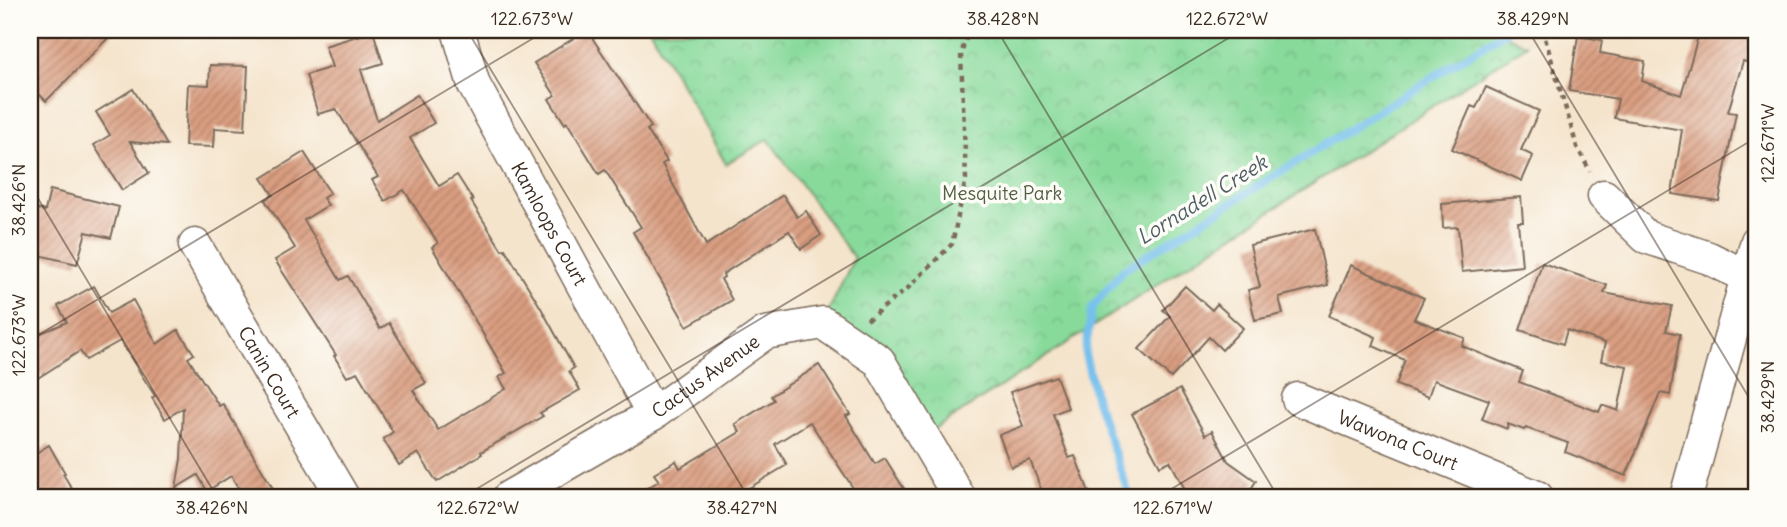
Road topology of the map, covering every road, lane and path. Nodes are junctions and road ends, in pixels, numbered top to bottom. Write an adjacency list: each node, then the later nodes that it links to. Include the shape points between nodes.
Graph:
1 (458, 30): 10 (street, Kamloops Court, via 474,85)
2 (969, 30): 8 (path, via 961,54 966,179 952,244)
3 (1540, 30): 4 (path, via 1577,147)
4 (1604, 196): 7 (street, via 1646,237 1709,258)
5 (1757, 241): 7 (street)
6 (195, 246): 11 (street, Canin Court)
7 (1752, 279): 15 (street)
8 (848, 340): 10 (street, Cactus Avenue, via 823,323 765,333); 13 (street, Cactus Avenue, via 879,361)
9 (1298, 399): 14 (street, Wawona Court)
10 (653, 414): 12 (street, Cactus Avenue)
11 (343, 497)
12 (509, 497)
13 (959, 497)
14 (1537, 497)
15 (1686, 497)

